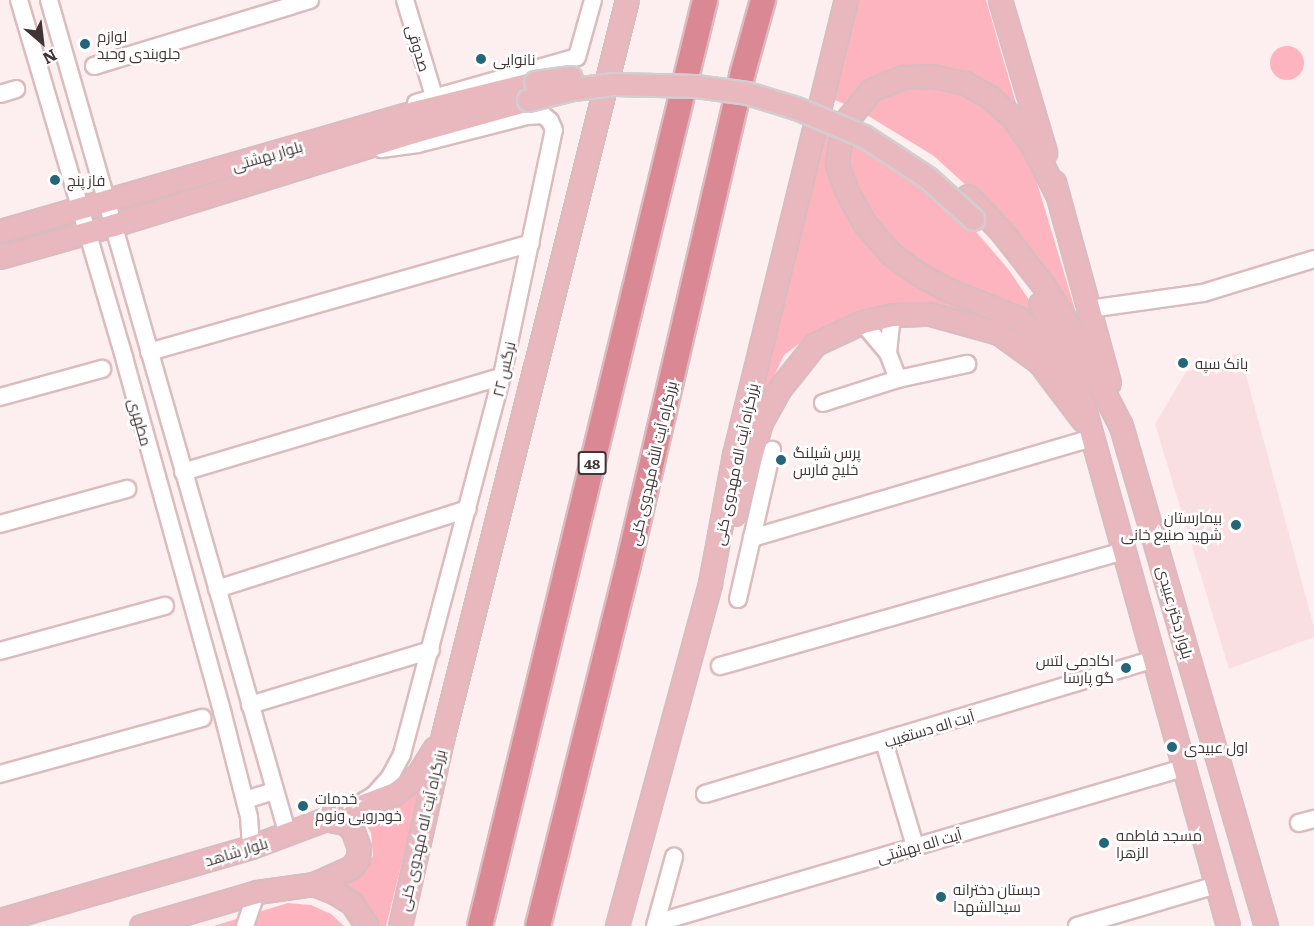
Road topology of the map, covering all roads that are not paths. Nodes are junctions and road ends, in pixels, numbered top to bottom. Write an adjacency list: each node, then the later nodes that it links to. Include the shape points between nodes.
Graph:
1 (19, 0): 18 (street, مطهری)
2 (49, 0): 17 (street, مطهری)
3 (310, 0): 11 (street)
4 (405, 0): 13 (street, صدوقی)
5 (593, 0): 13 (street, via 577,57)
6 (627, 0): 56 (main road, بزرگراه آیت اله مهدوی کنی)
7 (705, 0): 78 (highway, 48)
8 (763, 0): 79 (highway, بزرگراه آیت الله مهدوی کنی)
9 (846, 0): 46 (main road, بزرگراه آیت اله مهدوی کنی, via 734,455)
10 (1000, 0): 16 (main road)
11 (94, 66)
12 (532, 91): 14 (main road, بلوار بهشتی, via 414,112); 15 (main road, بلوار بهشتی); 34 (main road, bridge, via 614,84 696,86 747,93 864,136 928,178 1004,253 1053,326); 37 (main road, بلوار دکتر عبیدی, bridge, via 615,72 699,73 750,81 865,124 932,166 1002,232 1071,329)
13 (434, 96): 14 (street)
14 (300, 146): 17 (main road, بلوار بهشتی)
15 (341, 153): 19 (main road, بلوار بهشتی); 22 (street, نرگس ۲۲, via 418,144 543,115 554,130)
16 (1057, 194): 25 (main road); 34 (main road, via 1013,118 965,83 932,76 903,77 871,90 846,121 841,135 837,165 846,190 864,223 890,253 946,289 1018,318 1045,342)
17 (106, 201): 18 (main road, بلوار بهشتی); 19 (street, مطهری)
18 (78, 209): 20 (main road, بلوار بهشتی); 21 (street, مطهری)
19 (113, 225): 21 (main road, بلوار بهشتی); 28 (street, مطهری)
20 (0, 231)
21 (85, 233): 23 (main road, بلوار بهشتی); 62 (street, مطهری, via 125,361)
22 (531, 243): 28 (street); 32 (street, نرگس ۲۲)
23 (0, 257)
24 (1314, 259): 25 (street, via 1203,293)
25 (1089, 309): 37 (main road)
26 (892, 315): 27 (main road); 29 (street); 38 (main road, via 930,314 999,333 1039,362)
27 (862, 322): 29 (street); 46 (main road, via 815,344 780,388 761,422 741,496)
28 (149, 352): 40 (street, مطهری)
29 (888, 353): 33 (street)
30 (967, 364): 33 (street)
31 (102, 369): 35 (street)
32 (502, 376): 40 (street); 42 (street, نرگس ۲۲)
33 (898, 380): 36 (street)
34 (1079, 390): 38 (main road)
35 (0, 397)
36 (824, 403)
37 (1121, 426): 83 (main road, بلوار دکتر عبیدی)
38 (1089, 432): 44 (street); 45 (main road)
39 (772, 450): 44 (street)
40 (183, 472): 47 (street, مطهری)
41 (127, 489): 43 (street)
42 (468, 509): 47 (street); 50 (street, نرگس ۲۲)
43 (0, 524)
44 (752, 538): 48 (street)
45 (1123, 551): 52 (main road); 53 (street)
46 (710, 583): 80 (main road, بزرگراه آیت اله مهدوی کنی)
47 (217, 589): 54 (street, مطهری)
48 (738, 599)
49 (165, 606): 51 (street)
50 (431, 650): 54 (street); 63 (street, نرگس ۲۲, via 402,754 390,777)
51 (0, 651)
52 (1152, 660): 57 (street, آیت اله دستغیب); 58 (main road)
53 (720, 666)
54 (250, 705): 60 (street, مطهری)
55 (202, 718): 59 (street)
56 (443, 735): 63 (main road, بلوار شاهد, via 418,775 407,785); 77 (main road, بزرگراه آیت اله مهدوی کنی)
57 (884, 742): 61 (street, آیت اله دستغیب); 66 (street)
58 (1183, 768): 66 (street, آیت اله بهشتی); 70 (main road)
59 (0, 774)
60 (275, 791): 62 (street); 65 (street, مطهری)
61 (705, 794)
62 (245, 800): 67 (street, مطهری)
63 (356, 807): 64 (main road, بلوار شاهد)
64 (325, 819): 65 (main road, بلوار شاهد); 69 (main road, via 345,823 352,830 359,848 358,858 352,867)
65 (288, 835): 67 (main road, بلوار شاهد)
66 (915, 846): 73 (street, آیت اله بهشتی)
67 (251, 847): 72 (main road, بلوار شاهد)
68 (674, 857): 73 (street)
69 (314, 884): 71 (main road); 76 (main road, via 352,903)
70 (1216, 885): 81 (street); 82 (main road)
71 (257, 892): 74 (main road); 75 (street)
72 (0, 920)
73 (656, 924)
74 (141, 926)
75 (245, 926)
76 (367, 926)
77 (400, 926)
78 (480, 926)
79 (538, 926)
80 (617, 926)
81 (1077, 926)
82 (1228, 926)
83 (1266, 926)

